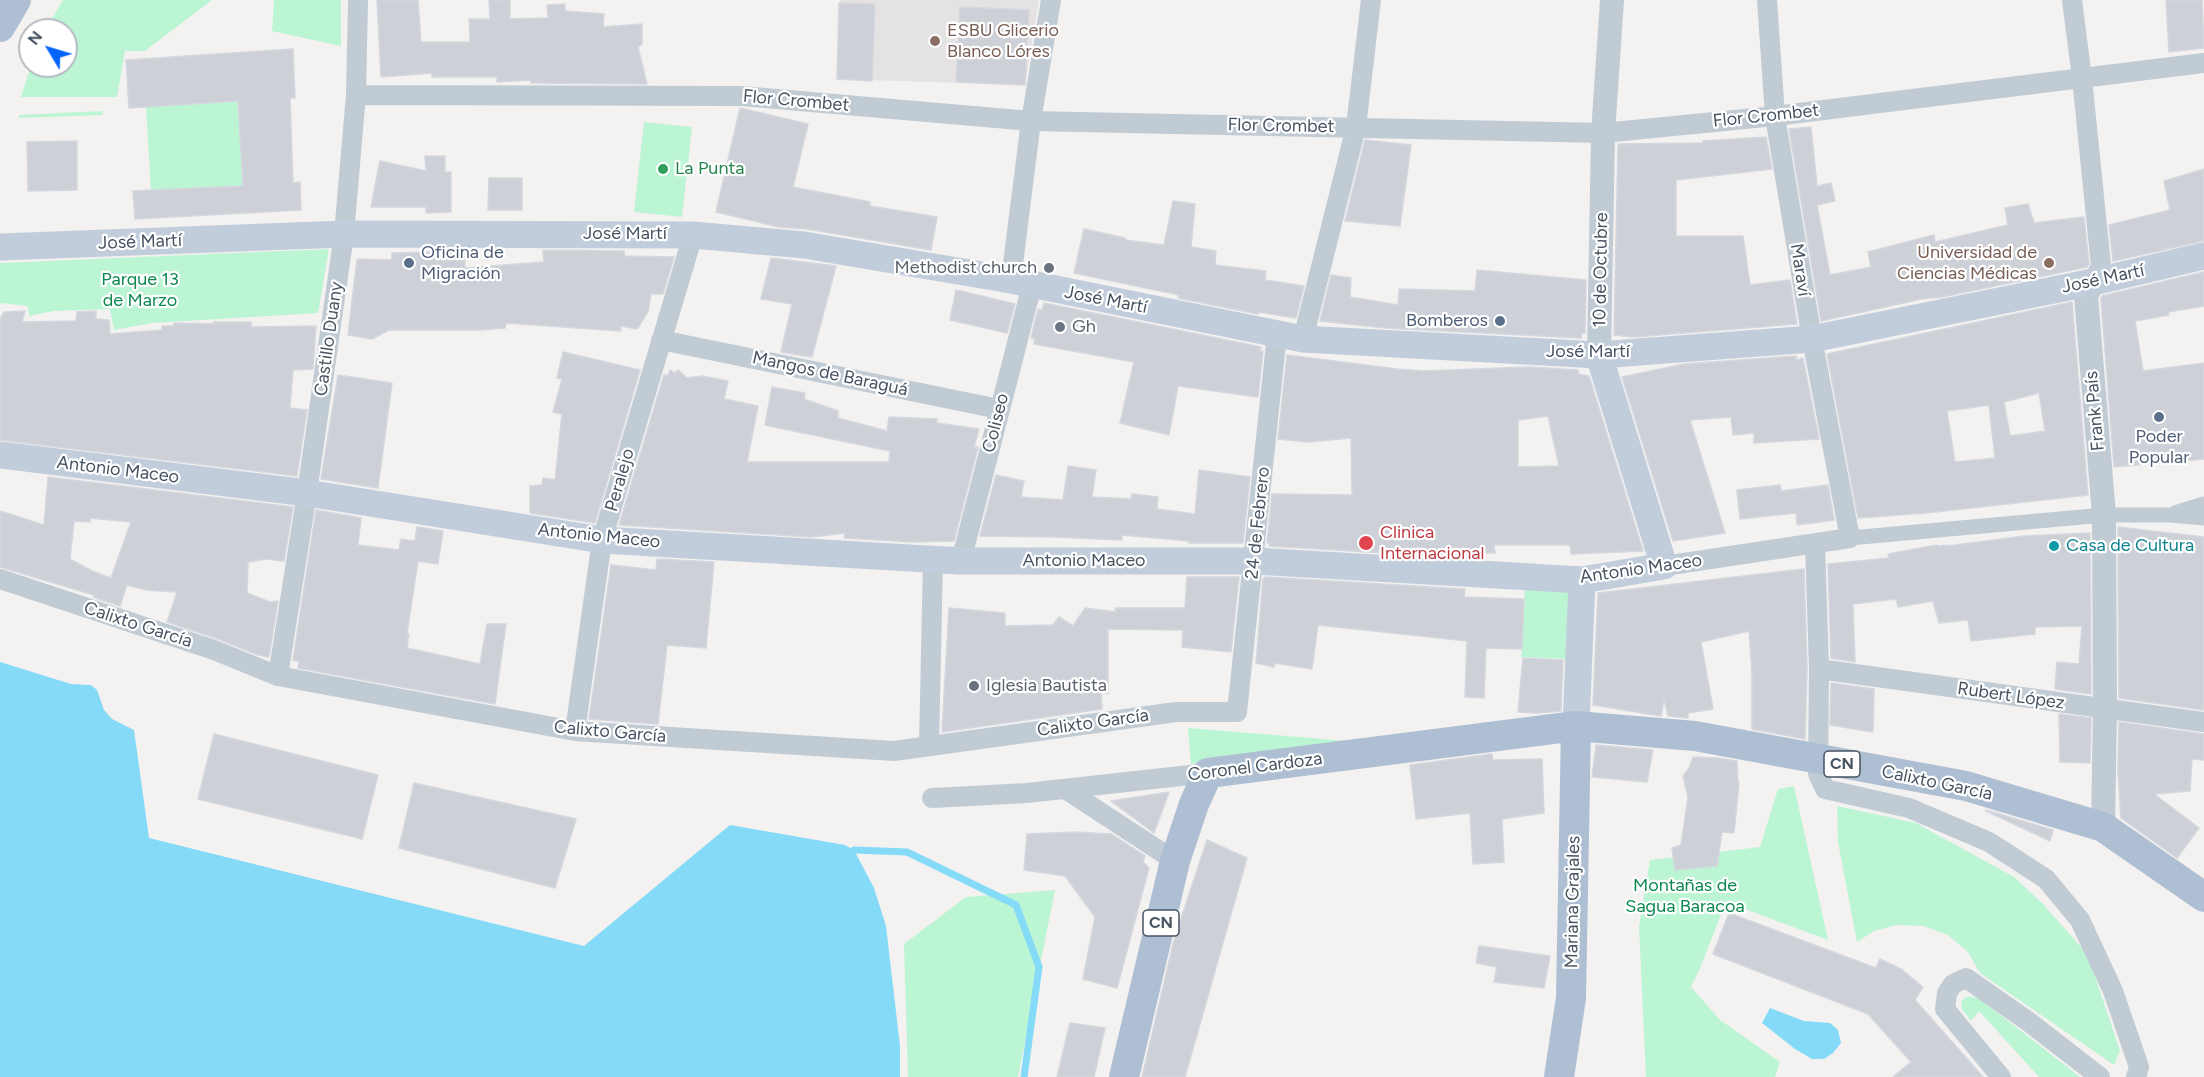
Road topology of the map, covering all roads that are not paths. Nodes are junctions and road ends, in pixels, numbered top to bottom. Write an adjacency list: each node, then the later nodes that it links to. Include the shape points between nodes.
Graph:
1 (16, 0): 8 (main road)
2 (358, 0): 11 (street, Castillo Duany)
3 (1051, 0): 13 (street, Coliseo)
4 (1371, 0): 14 (street, 24 de Febrero)
5 (1612, 0): 15 (street, 10 de Octubre)
6 (1767, 0): 12 (street, Maraví)
7 (2072, 0): 10 (street, Frank País)
8 (0, 27)
9 (2204, 63): 10 (street, Flor Crombet)
10 (2082, 78): 12 (street, Flor Crombet); 21 (street, Frank País, via 2101,266)
11 (356, 95): 13 (street, Flor Crombet, via 742,96); 16 (street, Castillo Duany)
12 (1775, 116): 15 (street, Flor Crombet); 23 (street, Maraví)
13 (1031, 122): 14 (street, Flor Crombet); 20 (street, Coliseo)
14 (1356, 127): 15 (street, Flor Crombet); 22 (street, 24 de Febrero)
15 (1603, 133): 25 (street, 10 de Octubre)
16 (344, 234): 17 (main road, José Martí); 18 (main road, José Martí); 28 (street, Castillo Duany)
17 (693, 235): 20 (main road, José Martí, via 804,245); 24 (street, Peralejo)
18 (0, 247)
19 (2204, 256): 21 (main road, José Martí)
20 (1022, 282): 22 (main road, José Martí); 26 (street, Coliseo)
21 (2093, 282): 23 (main road, José Martí); 30 (street, Frank País, via 2086,296)
22 (1290, 337): 25 (main road, José Martí); 38 (street, 24 de Febrero)
23 (1812, 339): 25 (main road, José Martí); 33 (street, Maraví)
24 (661, 340): 26 (street, Mangos de Baraguá); 34 (street, Peralejo)
25 (1599, 355): 39 (main road, 10 de Octubre)
26 (999, 409): 37 (street, Coliseo)
27 (0, 456): 28 (main road, Antonio Maceo)
28 (307, 493): 34 (main road, Antonio Maceo); 43 (street, Castillo Duany)
29 (2204, 504): 31 (street, Antonio Maceo)
30 (2104, 515): 31 (street, Antonio Maceo); 33 (street, Antonio Maceo); 44 (street, Frank País)
31 (2170, 515): 32 (street, Antonio Maceo)
32 (2204, 518)
33 (1850, 538): 35 (street, Antonio Maceo)
34 (602, 540): 36 (main road, Antonio Maceo); 48 (street, Peralejo)
35 (1815, 544): 39 (street, Antonio Maceo); 42 (street)
36 (933, 560): 37 (main road, Antonio Maceo); 49 (street)
37 (961, 561): 38 (main road, Antonio Maceo)
38 (1255, 561): 41 (main road, Antonio Maceo); 45 (street, 24 de Febrero)
39 (1664, 566): 41 (main road, Antonio Maceo)
40 (0, 579): 43 (street, Calixto García, via 214,650)
41 (1582, 580): 47 (main road)
42 (1819, 669): 44 (street, Rubert López); 50 (street)
43 (278, 676): 48 (street, Calixto García)
44 (2105, 709): 46 (street, Rubert López); 54 (street, Frank País)
45 (1237, 712): 49 (street, Calixto García, via 1176,712)
46 (2204, 722)
47 (1576, 726): 50 (main road, Calixto García / CN, via 1695,736); 51 (main road, Coronel Cardoza / CN); 58 (main road, Mariana Grajales, via 1571,998)
48 (576, 731): 49 (street, Calixto García, via 894,751)
49 (929, 746)
50 (1818, 760): 54 (main road, Calixto García / CN, via 1966,786); 61 (street, via 1818,774 1825,789 1909,808 1989,842 2046,879 2080,920 2113,991 2139,1066)
51 (1208, 773): 52 (street, Coronel Cardoza); 55 (main road, CN)
52 (1065, 789): 53 (street, Coronel Cardoza); 55 (street)
53 (932, 798)
54 (2103, 827): 56 (main road, Calixto García / CN)
55 (1175, 861): 57 (main road, CN)
56 (2204, 897)
57 (1124, 1077)
58 (1559, 1077)
59 (2001, 1077): 60 (street, via 1945,1009 1953,984 1966,978)
60 (2100, 1077)
61 (2136, 1077)

